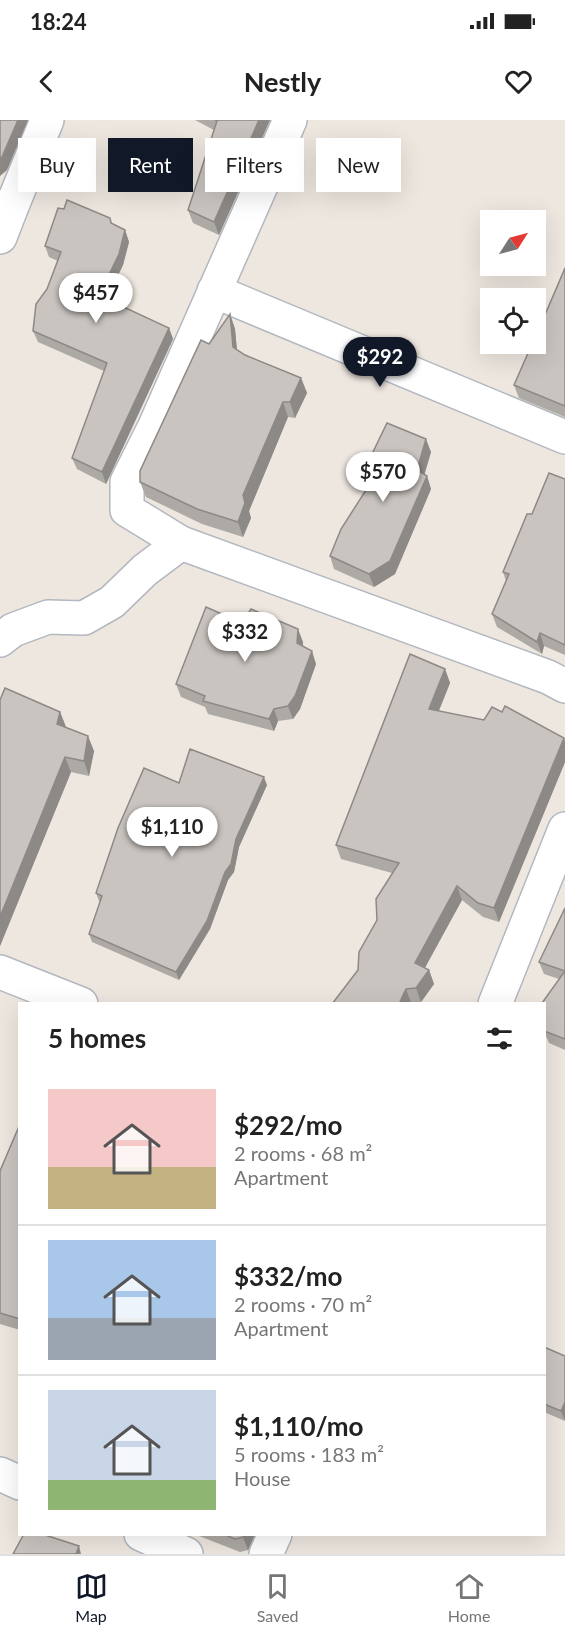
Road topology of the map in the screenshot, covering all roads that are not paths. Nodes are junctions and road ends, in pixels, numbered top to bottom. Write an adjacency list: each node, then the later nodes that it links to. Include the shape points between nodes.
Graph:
1 (47, 120): 3 (street)
2 (290, 120): 4 (street)
3 (3, 218)
4 (214, 291): 5 (street); 6 (street, via 127,482 127,510)
5 (565, 438)
6 (181, 543): 7 (street, via 112,602 84,618 48,617 13,630); 8 (street)
7 (0, 640)
8 (565, 686)
9 (565, 829): 12 (street)
10 (0, 972): 11 (street)
11 (76, 1002)
12 (496, 1002)
13 (0, 1474): 14 (street)
14 (18, 1482)
15 (146, 1536): 17 (street)
16 (274, 1536): 18 (street)
17 (186, 1554)
18 (266, 1554)

